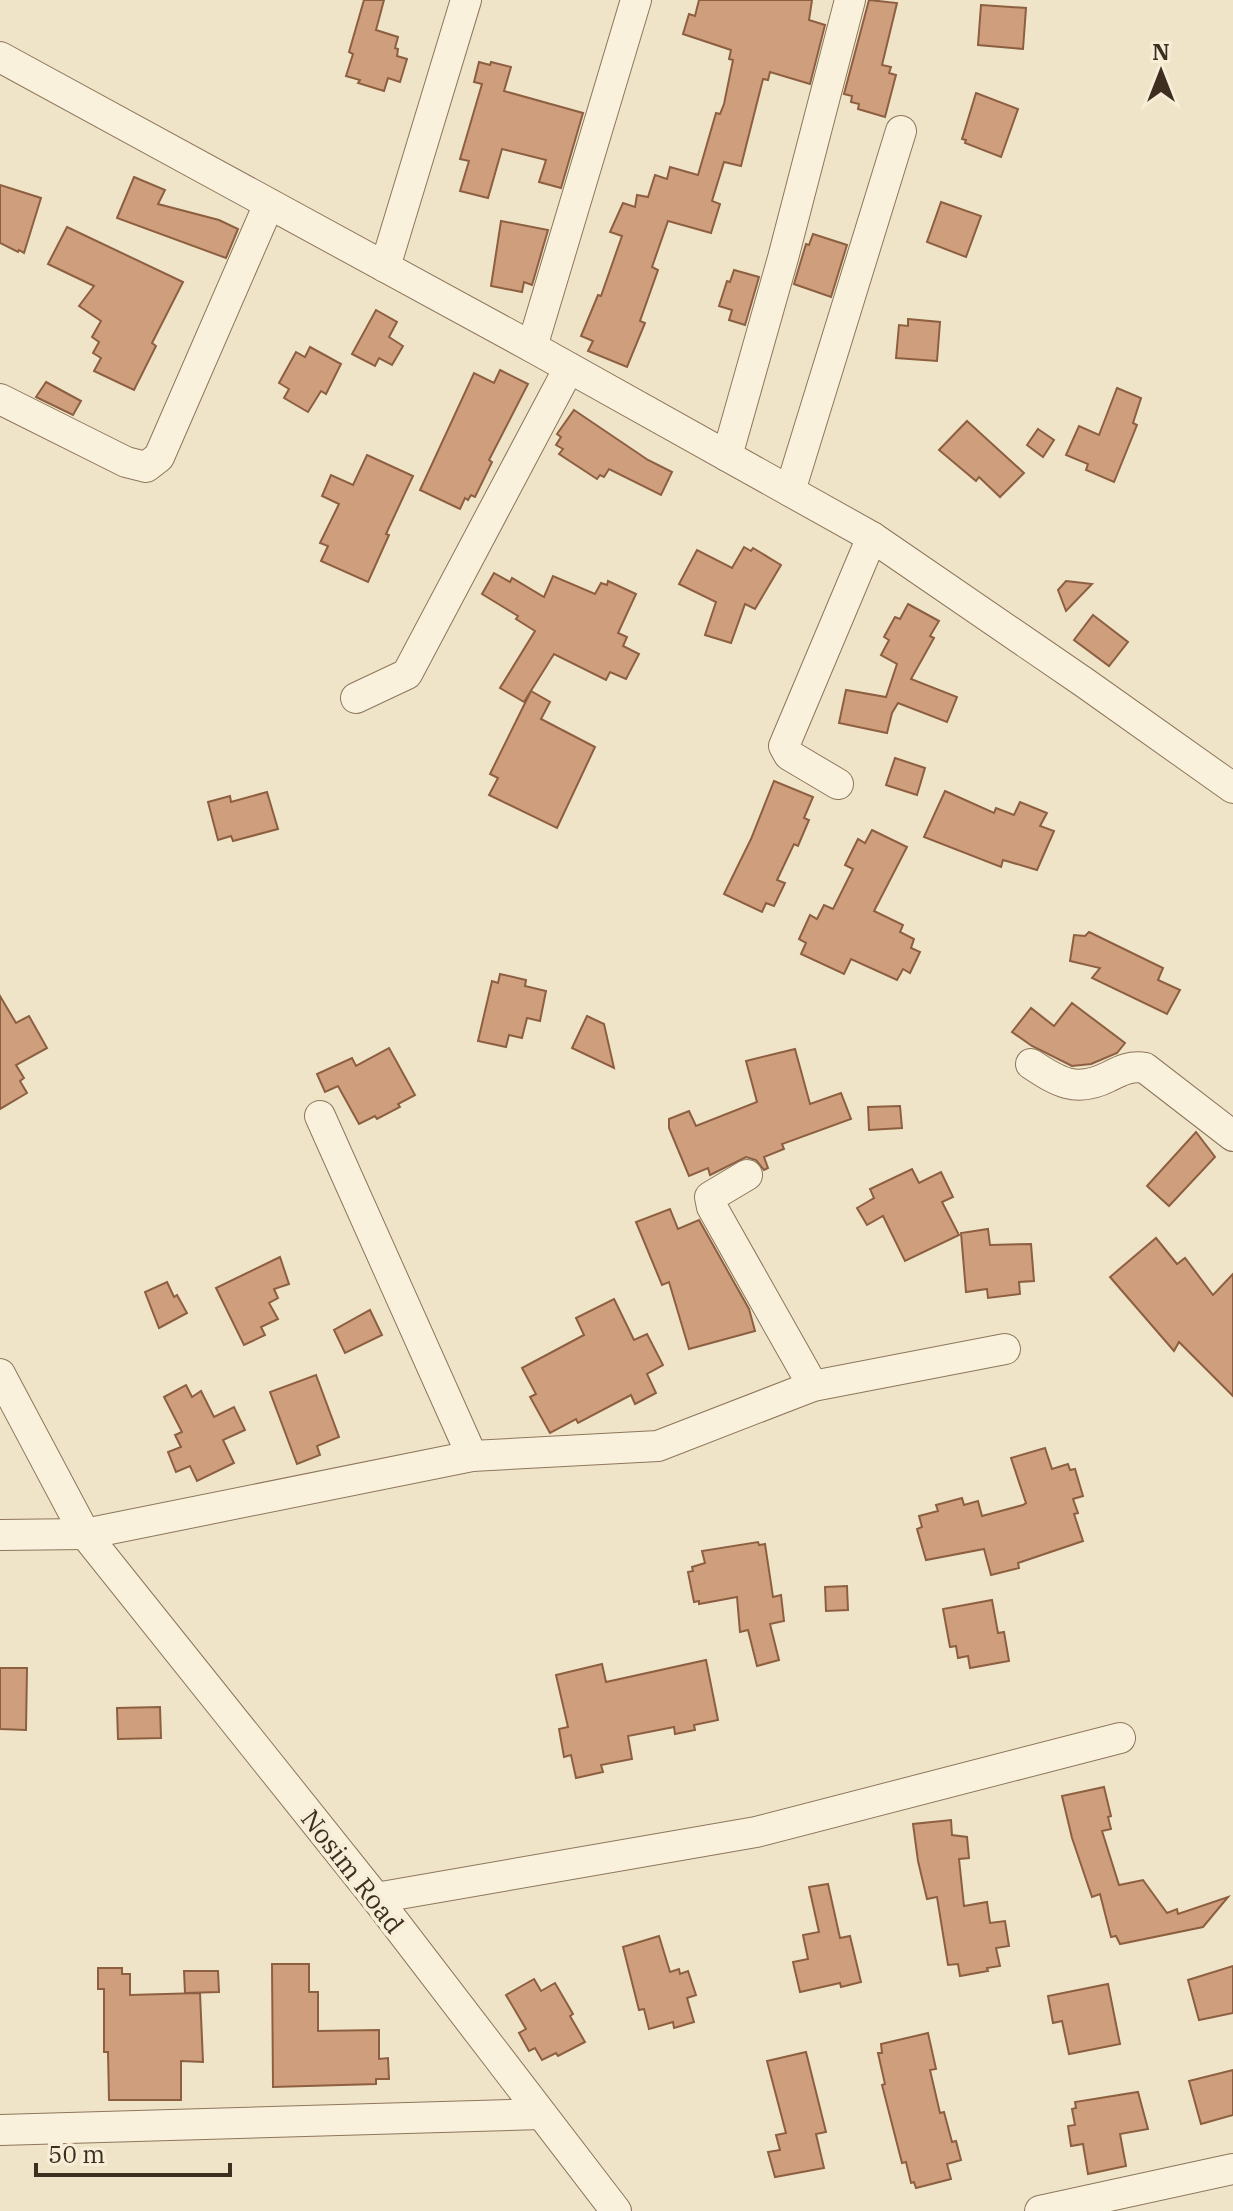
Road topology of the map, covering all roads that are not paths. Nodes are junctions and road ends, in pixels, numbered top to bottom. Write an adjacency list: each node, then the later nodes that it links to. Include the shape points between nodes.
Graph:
1 (466, 0): 7 (street)
2 (636, 0): 8 (street)
3 (850, 0): 11 (street)
4 (0, 57): 6 (street)
5 (901, 131): 12 (street)
6 (269, 204): 7 (street); 10 (street, via 159,457 146,467)
7 (385, 267): 8 (street)
8 (532, 347): 9 (street)
9 (569, 368): 11 (street); 14 (street, via 407,674)
10 (0, 399)
11 (727, 456): 12 (street)
12 (790, 491): 13 (street)
13 (872, 537): 15 (street, via 784,746 789,755); 16 (street)
14 (356, 698)
15 (838, 784)
16 (1233, 788)
17 (1031, 1064): 19 (street, via 1069,1086 1145,1068)
18 (320, 1116): 24 (street)
19 (1233, 1136)
20 (747, 1175): 23 (street, via 710,1197 712,1207)
21 (1005, 1349): 23 (street)
22 (0, 1374): 25 (street, Nosim Road)
23 (813, 1386): 24 (street, via 658,1446)
24 (472, 1456): 25 (street)
25 (85, 1534): 26 (street); 28 (street, Nosim Road)
26 (0, 1535)
27 (1120, 1738): 28 (street, via 756,1832)
28 (376, 1898): 29 (street, Nosim Road)
29 (541, 2114): 30 (street); 32 (street, Nosim Road)
30 (0, 2130)
31 (1233, 2169): 33 (street)
32 (616, 2211)
33 (1040, 2211)

